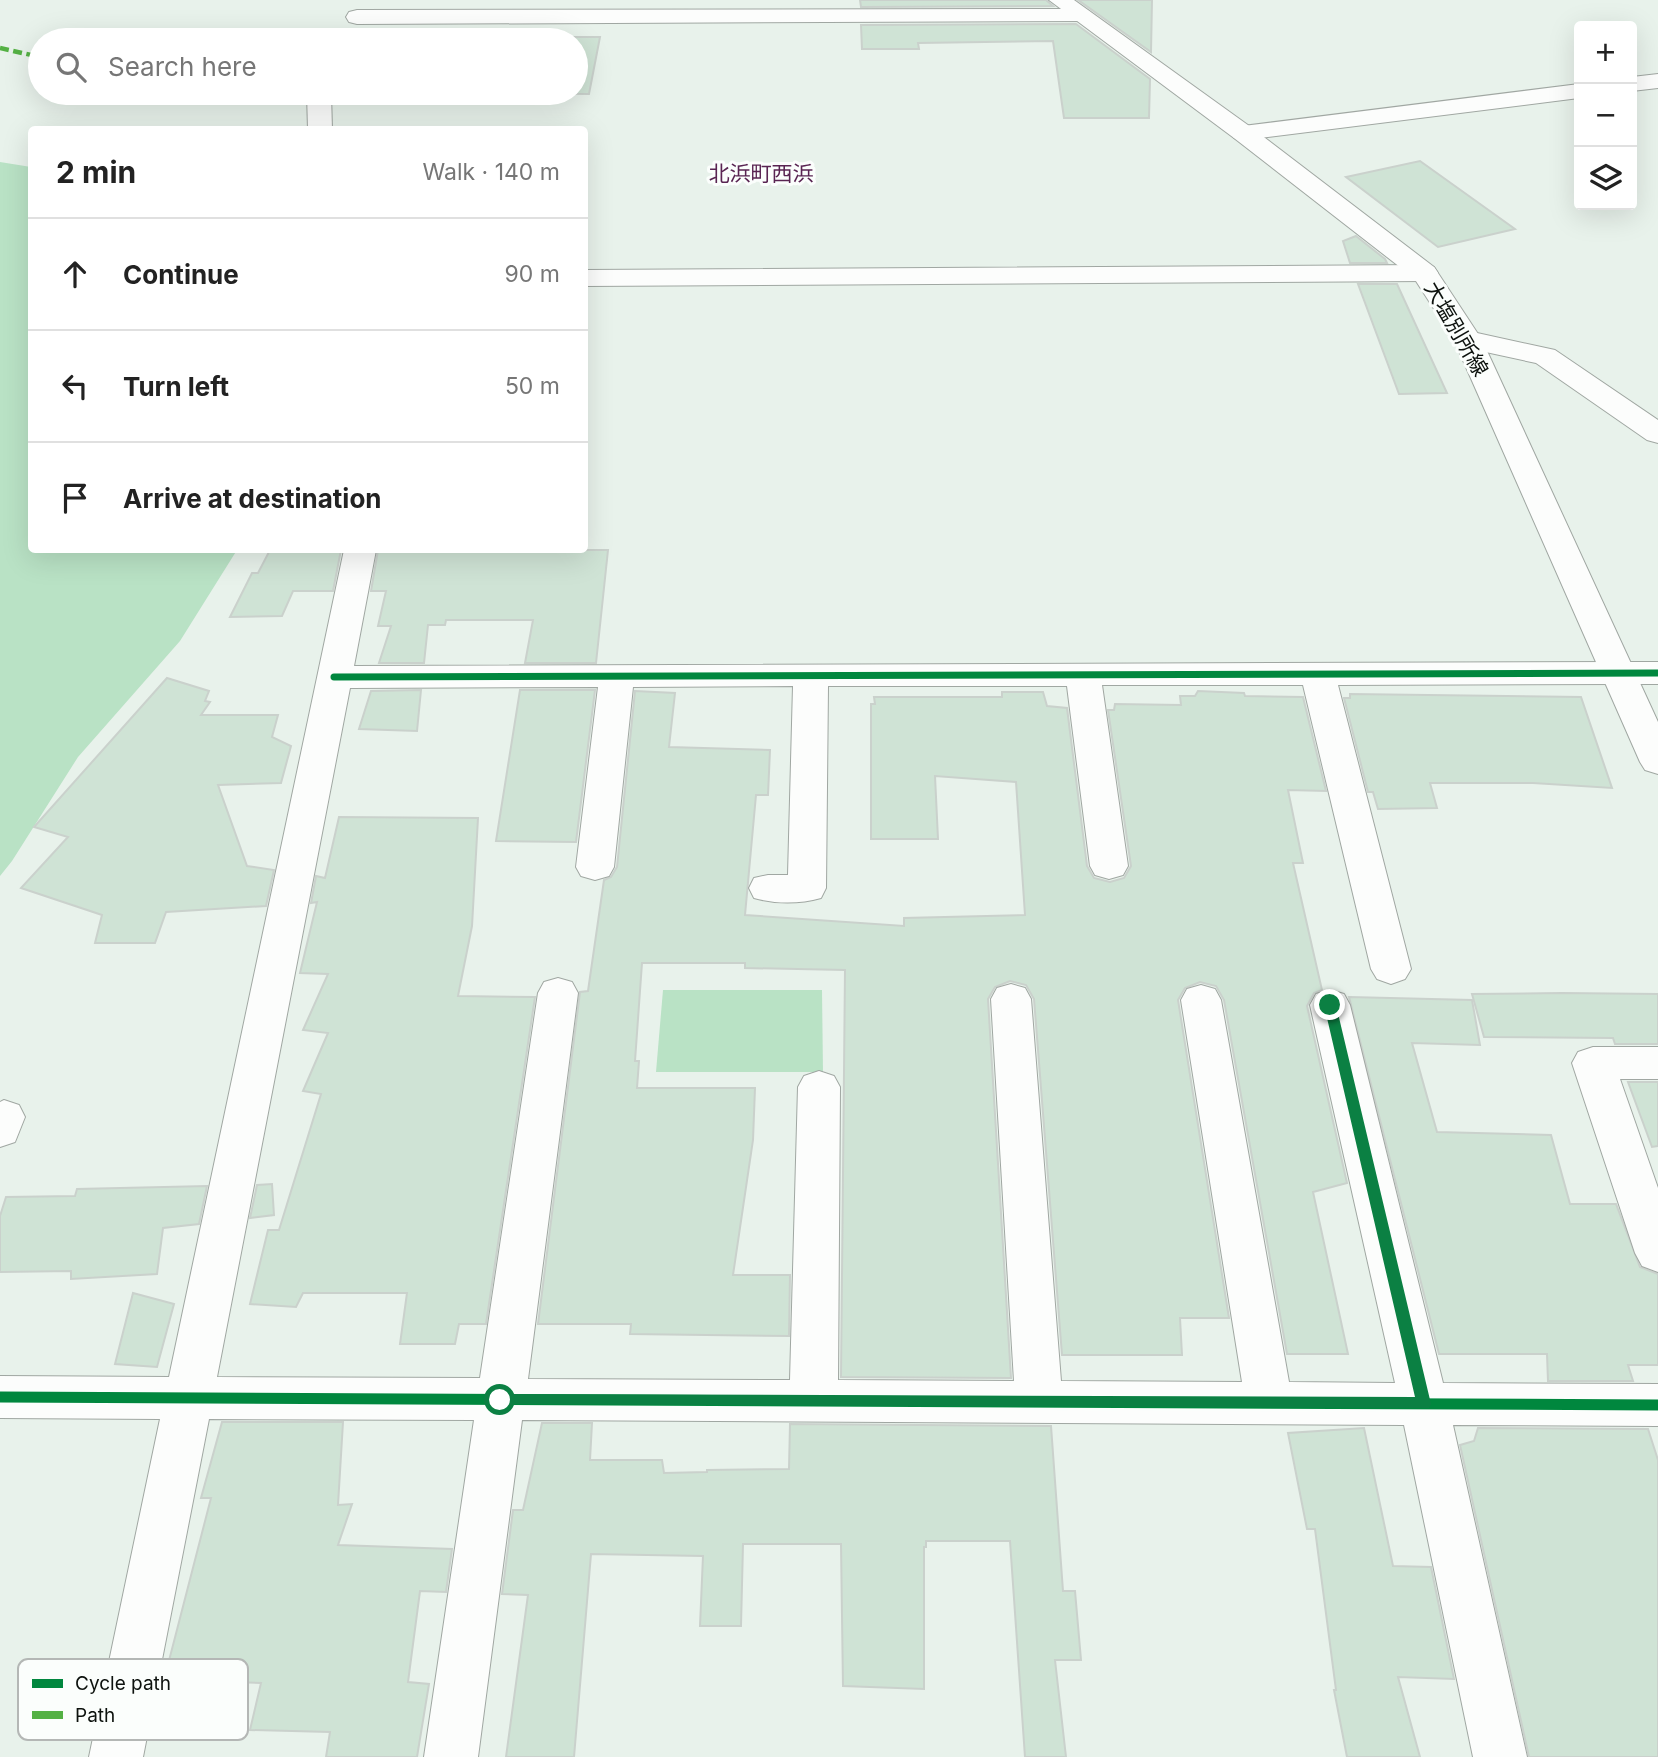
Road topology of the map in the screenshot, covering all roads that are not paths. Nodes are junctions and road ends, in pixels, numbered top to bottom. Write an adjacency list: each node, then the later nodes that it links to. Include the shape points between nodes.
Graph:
1 (361, 8): 2 (street); 4 (street)
2 (685, 8): 3 (street)
3 (1070, 8): 8 (street, 大塩別所線)
4 (351, 28)
5 (1574, 92): 8 (street)
6 (319, 105): 7 (street)
7 (320, 126)
8 (1243, 133): 9 (street, 大塩別所線)
9 (1424, 274): 10 (street); 11 (street, 大塩別所線)
10 (588, 278)
11 (1468, 341): 12 (street, via 1545,356); 14 (street, 大塩別所線)
12 (1651, 423)
13 (359, 553): 20 (street)
14 (1619, 673): 15 (street); 17 (street); 21 (street, 大塩別所線)
15 (1658, 673)
16 (1083, 674): 17 (street); 18 (street); 22 (street)
17 (1318, 674): 25 (street)
18 (811, 675): 19 (street); 24 (street, via 807,888)
19 (617, 676): 20 (street); 23 (street)
20 (334, 677): 34 (street)
21 (1658, 762)
22 (1109, 866)
23 (595, 867)
24 (768, 888)
25 (1391, 969)
26 (558, 993): 35 (street)
27 (1011, 999): 37 (street)
28 (1201, 1000): 38 (street)
29 (1330, 1005): 39 (street)
30 (1658, 1063): 32 (street, via 1593,1063)
31 (819, 1087): 36 (street)
32 (1658, 1253)
33 (0, 1397): 34 (street)
34 (190, 1398): 35 (street); 41 (street)
35 (500, 1400): 36 (street); 42 (street)
36 (814, 1401): 37 (street)
37 (1039, 1402): 38 (street)
38 (1269, 1403): 39 (street)
39 (1424, 1404): 40 (street); 43 (street)
40 (1658, 1405)
41 (136, 1659)
42 (451, 1757)
43 (1500, 1757)

